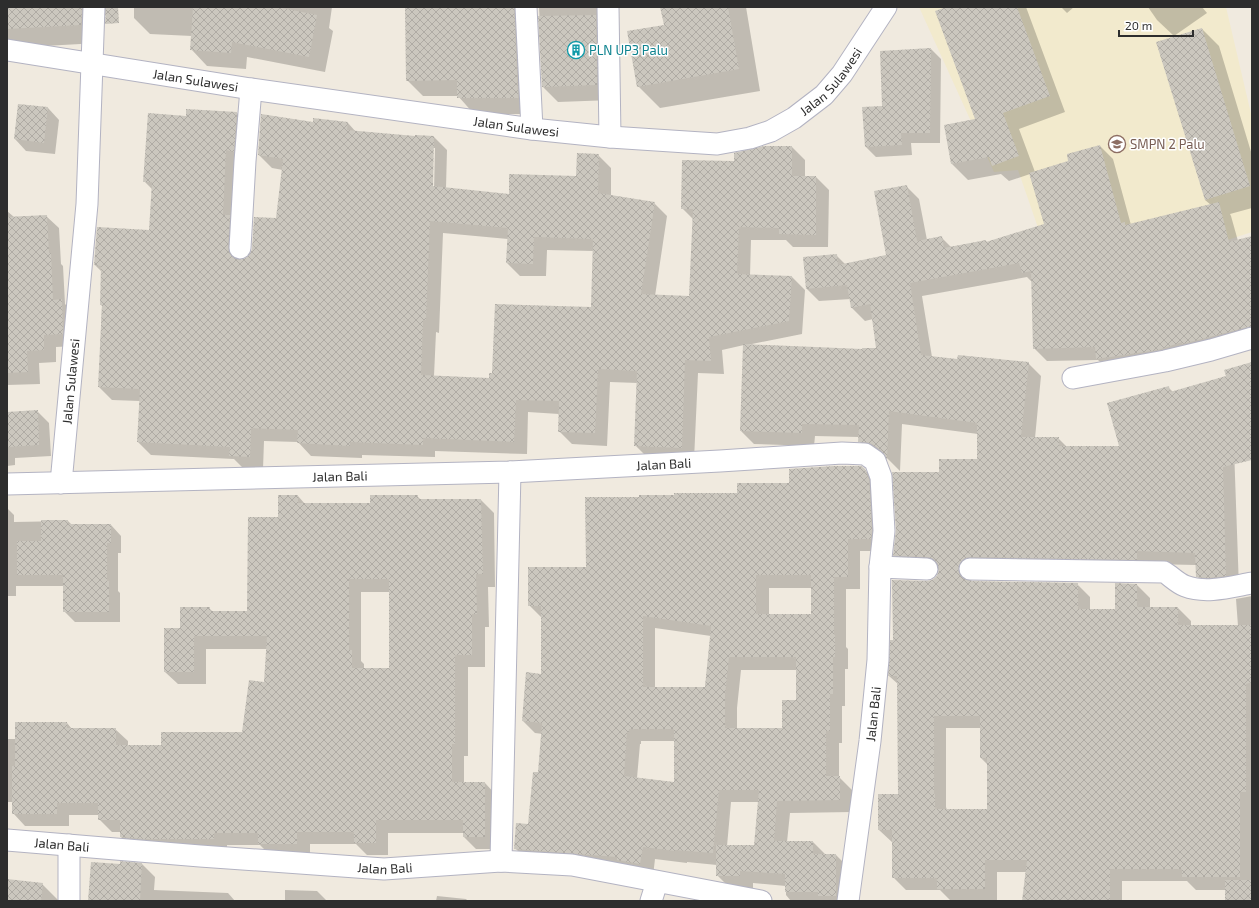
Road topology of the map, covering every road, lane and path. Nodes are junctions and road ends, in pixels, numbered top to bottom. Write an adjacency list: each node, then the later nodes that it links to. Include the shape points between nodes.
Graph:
1 (94, 7): 6 (street, Jalan Sulawesi)
2 (526, 7): 8 (street)
3 (608, 7): 9 (street)
4 (886, 7): 9 (street, Jalan Sulawesi, via 842,74 824,95 794,118 771,131 717,144)
5 (7, 50): 6 (street, Jalan Sulawesi)
6 (92, 64): 7 (street, Jalan Sulawesi); 14 (street, Jalan Sulawesi, via 87,204)
7 (252, 90): 8 (street, Jalan Sulawesi); 10 (street)
8 (532, 129): 9 (street, Jalan Sulawesi)
9 (610, 137)
10 (240, 248)
11 (1252, 338): 12 (street, via 1165,361)
12 (1073, 378)
13 (510, 472): 14 (street, Jalan Bali); 16 (street, Jalan Bali, via 720,462 842,453 865,454 875,461 881,477 884,531); 22 (street)
14 (61, 483): 15 (street, Jalan Bali)
15 (7, 484)
16 (880, 567): 17 (street); 26 (street, Jalan Bali, via 878,660 870,741)
17 (928, 569)
18 (970, 569): 19 (street, via 1164,572 1183,585 1196,589 1217,590)
19 (1252, 583)
20 (7, 840): 21 (street, Jalan Bali)
21 (68, 845): 22 (street, Jalan Bali, via 384,869); 24 (street)
22 (501, 861): 23 (street, Jalan Bali, via 572,865)
23 (654, 892): 25 (street, Jalan Bali)
24 (69, 901)
25 (761, 901)
26 (848, 901)

